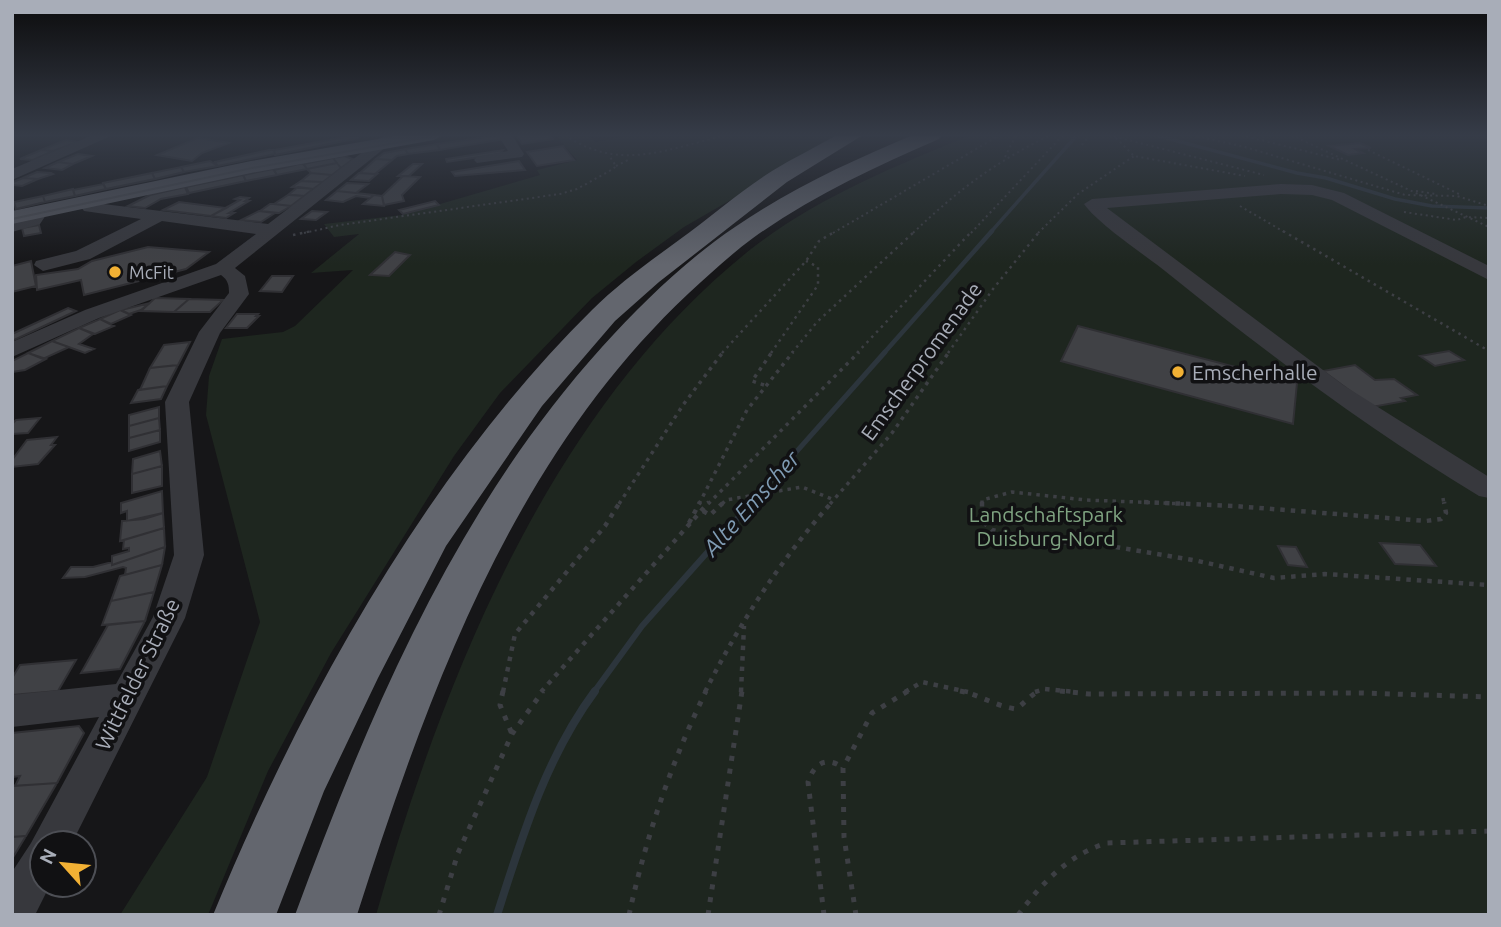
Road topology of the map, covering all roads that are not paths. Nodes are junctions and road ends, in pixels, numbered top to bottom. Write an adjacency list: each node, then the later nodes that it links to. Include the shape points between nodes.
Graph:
1 (200, 178): 6 (main road)
2 (338, 178): 12 (street)
3 (777, 178): 10 (highway)
4 (797, 178): 10 (highway)
5 (837, 178): 24 (highway, via 720,251 655,308 568,407 486,537 420,664 356,824)
6 (85, 202): 7 (main road); 8 (street, via 90,207)
7 (39, 212): 9 (main road); 11 (street, via 34,220)
8 (157, 216): 12 (street); 13 (street, via 83,254)
9 (12, 218)
10 (717, 224): 23 (highway, via 604,315 529,398 429,539 300,782)
11 (12, 227)
12 (270, 230): 14 (street)
13 (43, 265)
14 (223, 268): 16 (street, via 92,314); 18 (street, Wittfelder Straße, via 235,276 239,295 210,332 177,402 189,555 169,618)
15 (1489, 274): 17 (street, via 1338,196 1312,190 1092,204 1365,412)
16 (12, 350)
17 (1489, 489)
18 (128, 698): 19 (street); 20 (street, Wittfelder Straße)
19 (12, 711)
20 (58, 829)
21 (28, 885): 22 (street)
22 (12, 915)
23 (244, 915)
24 (326, 915)

